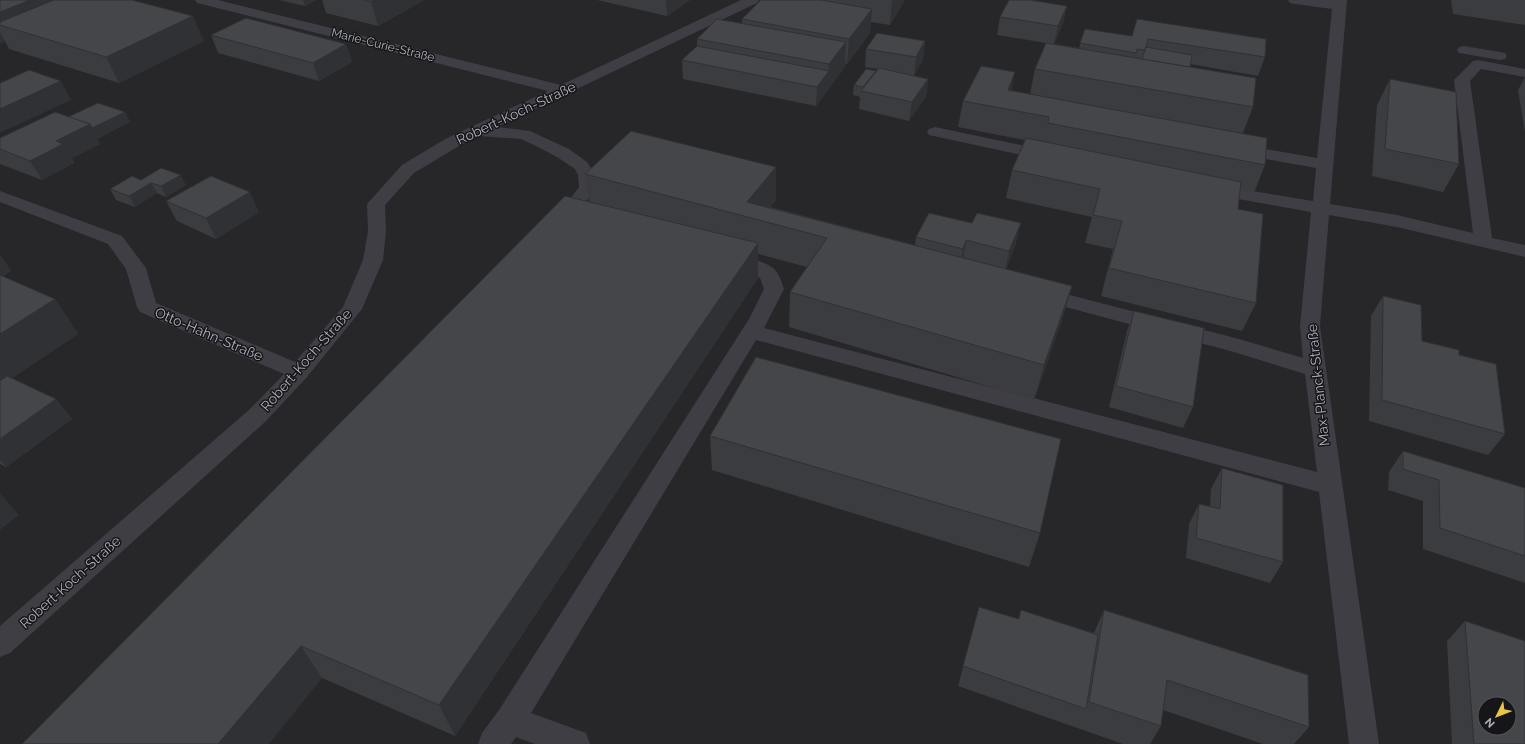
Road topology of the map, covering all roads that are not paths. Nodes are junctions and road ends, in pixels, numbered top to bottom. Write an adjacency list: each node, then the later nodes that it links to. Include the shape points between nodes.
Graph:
1 (202, 0): 8 (street, Marie-Curie-Straße)
2 (752, 0): 8 (street, Robert-Koch-Straße)
3 (1295, 0): 4 (street)
4 (1340, 3): 13 (street, Max-Planck-Straße)
5 (1464, 50): 6 (street)
6 (1525, 60)
7 (1525, 73): 18 (street, via 1478,64 1462,80)
8 (563, 90): 9 (street, Robert-Koch-Straße)
9 (475, 131): 17 (street, via 524,134 564,153 581,166 587,175 588,187 576,203 575,212 584,221); 24 (street, Robert-Koch-Straße, via 408,169 376,204 377,231 373,260 352,309)
10 (934, 132): 12 (street)
11 (1222, 147): 13 (street)
12 (1065, 159)
13 (1325, 164): 16 (street, Max-Planck-Straße)
14 (1195, 186): 16 (street)
15 (0, 196): 24 (street, Otto-Hahn-Straße, via 115,240 136,268 147,307)
16 (1321, 207): 18 (street); 23 (street, Max-Planck-Straße, via 1310,326)
17 (606, 227)
18 (1483, 241): 19 (street)
19 (1525, 251)
20 (711, 255): 22 (street, via 748,264 768,274 774,289)
21 (1021, 288): 23 (street)
22 (751, 332): 25 (street); 27 (street)
23 (1315, 369): 25 (street, Max-Planck-Straße)
24 (299, 372): 26 (street, Robert-Koch-Straße, via 258,415)
25 (1330, 485): 30 (street, Max-Planck-Straße)
26 (0, 644)
27 (510, 720): 28 (street); 29 (street)
28 (493, 744)
29 (575, 744)
30 (1364, 744)

